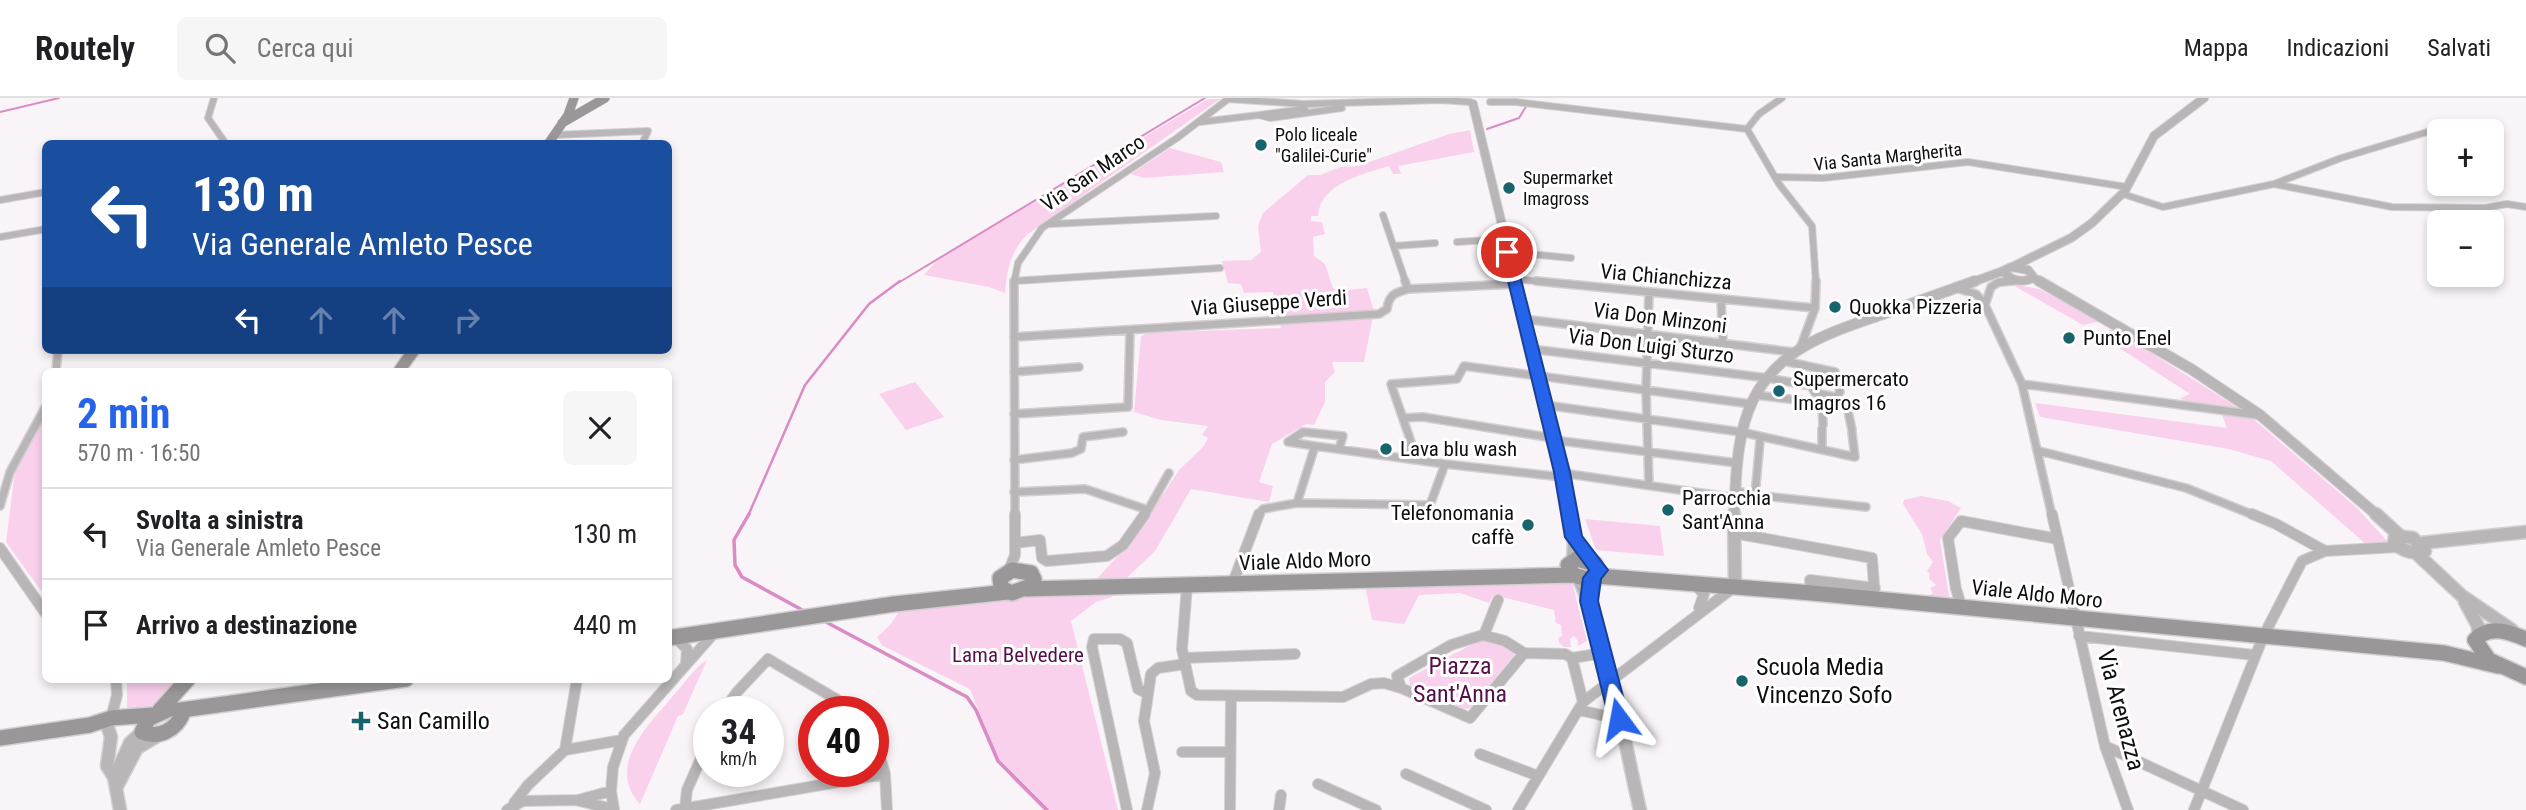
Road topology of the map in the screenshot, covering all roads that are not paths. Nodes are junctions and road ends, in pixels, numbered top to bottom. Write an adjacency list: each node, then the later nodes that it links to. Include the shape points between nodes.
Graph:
1 (214, 98): 19 (street, via 208,118)
2 (574, 98): 3 (main road, via 586,102); 15 (main road)
3 (604, 98): 15 (main road)
4 (1222, 98): 8 (street)
5 (1460, 98): 9 (street)
6 (1782, 98): 16 (street)
7 (2204, 98): 24 (street, via 2154,136)
8 (1228, 99): 12 (street); 14 (street, Via San Marco)
9 (1441, 100): 10 (street); 12 (street)
10 (1470, 101): 11 (street); 13 (street)
11 (1489, 101): 13 (street, via 1478,109); 16 (street)
12 (1316, 107): 14 (street, via 1310,114)
13 (1478, 119): 33 (street)
14 (1197, 122): 30 (street, Via San Marco)
15 (562, 123): 18 (main road)
16 (1747, 129): 22 (street)
17 (2427, 130): 23 (street)
18 (554, 135): 20 (main road); 21 (street, via 648,131)
19 (223, 140)
20 (551, 140)
21 (644, 140)
22 (1775, 177): 24 (street, Via Santa Margherita, via 1812,178 1968,162); 50 (street, via 1812,226)
23 (2274, 184): 24 (street, Via Santa Margherita, via 2163,207); 27 (street, Via Santa Margherita, via 2392,207)
24 (2125, 191): 38 (street, via 2092,223)
25 (42, 193): 26 (street)
26 (0, 200)
27 (2526, 207)
28 (1383, 215): 36 (street)
29 (1216, 216): 30 (street)
30 (1048, 224): 43 (street, Via San Marco, via 1018,263)
31 (42, 230): 32 (street)
32 (0, 237)
33 (1504, 239): 34 (street); 37 (street)
34 (1457, 242)
35 (1435, 243): 36 (street)
36 (1394, 246): 46 (street)
37 (1507, 252): 39 (street); 44 (street)
38 (2035, 257): 41 (street); 42 (street)
39 (1571, 258)
40 (1220, 268): 43 (street)
41 (2007, 271): 42 (street); 45 (street)
42 (2027, 277): 49 (street, via 1993,284); 71 (street, via 2180,362)
43 (1014, 281): 54 (street, Via San Marco)
44 (1514, 282): 46 (street); 47 (street, Via Chianchizza); 51 (street)
45 (1956, 288): 49 (street, via 1976,294); 57 (street, via 1828,333)
46 (1409, 289): 52 (street, Via Giuseppe Verdi, via 1394,293 1387,309 1379,314)
47 (1649, 293): 48 (street, Via Chianchizza); 53 (street)
48 (1721, 300): 50 (street, Via Chianchizza); 55 (street)
49 (1985, 304): 64 (street, Via Arenazza)
50 (1815, 308): 57 (street)
51 (1523, 319): 53 (street, Via Don Minzoni); 56 (street)
52 (1130, 330): 54 (street, Via Giuseppe Verdi); 70 (street, via 1128,407)
53 (1650, 334): 55 (street, Via Don Minzoni); 59 (street)
54 (1014, 337): 61 (street, Via San Marco)
55 (1723, 343): 57 (street, Via Don Minzoni)
56 (1531, 349): 59 (street, Via Don Luigi Sturzo); 62 (street)
57 (1797, 349): 58 (street)
58 (1784, 361): 63 (street); 63 (street, Via Don Luigi Sturzo, via 1835,372 1840,392 1836,397 1815,393 1811,386)
59 (1648, 363): 63 (street, Via Don Luigi Sturzo); 65 (street)
60 (1079, 367): 61 (street)
61 (1014, 372): 70 (street, Via San Marco)
62 (1538, 376): 65 (street); 68 (street); 72 (street, via 1464,366 1457,379 1391,384)
63 (1768, 378): 66 (street)
64 (2022, 384): 71 (street); 80 (street, Via Arenazza)
65 (1646, 391): 66 (street); 73 (street)
66 (1753, 399): 67 (street); 75 (street)
67 (1822, 403): 82 (street); 82 (street, via 1847,406 1855,457)
68 (1545, 405): 73 (street); 76 (street)
69 (42, 413): 94 (street, via 10,472)
70 (1014, 414): 84 (street, Via San Marco)
71 (2260, 415): 101 (street)
72 (1403, 418): 76 (street, via 1423,417); 83 (street, via 1411,442)
73 (1647, 419): 75 (street); 81 (street)
74 (1124, 432): 84 (street, via 1083,437 1081,449 1072,453)
75 (1740, 435): 77 (street); 82 (street); 85 (street)
76 (1553, 439): 81 (street); 88 (street)
77 (1759, 441): 82 (street); 92 (street)
78 (1315, 446): 79 (street); 79 (street, via 1288,442 1303,432 1343,436); 93 (street)
79 (1339, 449): 83 (street)
80 (2039, 450): 100 (street, Via Arenazza); 105 (street, via 2186,488 2276,524)
81 (1649, 451): 85 (street); 89 (street)
82 (1820, 451)
83 (1410, 458): 86 (street)
84 (1014, 460): 90 (street, Via San Marco)
85 (1737, 463): 91 (street)
86 (1446, 464): 88 (street); 93 (street, via 1430,505)
87 (1168, 472): 96 (street)
88 (1562, 475): 89 (street); 99 (street)
89 (1648, 485): 91 (street)
90 (1014, 492): 96 (street, via 1085,489); 102 (street, Via San Marco)
91 (1735, 495): 92 (street); 98 (street)
92 (1755, 495): 95 (street)
93 (1297, 503): 112 (street, via 1263,509)
94 (0, 506)
95 (1866, 507)
96 (1148, 510): 102 (street, via 1122,545 1107,556 1047,561 1042,558 1040,540)
97 (2526, 532): 104 (street)
98 (1733, 533): 114 (street); 118 (street, via 1872,558)
99 (1573, 537): 107 (street); 108 (street)
100 (2058, 538): 124 (street, via 1961,521 1948,538); 126 (street, Via Arenazza)
101 (2398, 541): 104 (street); 105 (street)
102 (1015, 543): 106 (street, Via San Marco)
103 (0, 548): 123 (street)
104 (2419, 548): 120 (street)
105 (2325, 551): 130 (street, via 2302,561)
106 (1015, 555): 109 (street); 110 (street, Via San Marco)
107 (1573, 569): 108 (main road, Viale Aldo Moro); 112 (main road, Viale Aldo Moro); 122 (street)
108 (1594, 570): 111 (main road, Viale Aldo Moro); 122 (street)
109 (1031, 574): 110 (main road, Viale Aldo Moro, via 1022,569); 115 (main road, via 1033,583); 116 (main road, Viale Aldo Moro)
110 (1004, 575): 117 (main road, via 1001,588); 119 (main road)
111 (1691, 582): 114 (main road, Viale Aldo Moro); 125 (street, via 1704,599)
112 (1232, 585): 113 (main road, Viale Aldo Moro)
113 (1188, 586): 116 (main road, Viale Aldo Moro); 141 (street)
114 (1735, 587): 118 (main road, Viale Aldo Moro); 125 (street)
115 (1026, 589): 116 (main road, Viale Aldo Moro); 117 (main road, Viale Aldo Moro)
116 (1077, 589)
117 (1008, 592): 119 (main road)
118 (1875, 593): 124 (main road, Viale Aldo Moro)
119 (956, 596): 127 (main road)
120 (2462, 596): 132 (street); 134 (street, via 2473,616)
121 (1498, 600): 128 (street)
122 (1589, 601): 137 (street)
123 (42, 608)
124 (1962, 608): 126 (main road, Viale Aldo Moro)
125 (1690, 618): 145 (street)
126 (2075, 619): 129 (street, Via Arenazza); 130 (main road, Viale Aldo Moro)
127 (716, 631): 131 (main road); 143 (street)
128 (1484, 635): 136 (street); 154 (street, via 1397,676)
129 (2079, 636): 139 (street); 167 (street, Via Arenazza)
130 (2263, 636): 138 (main road, Viale Aldo Moro); 139 (street)
131 (672, 638)
132 (2525, 638): 134 (main road, via 2497,631)
133 (672, 639): 143 (street, via 687,649)
134 (2478, 641): 138 (main road, Viale Aldo Moro, via 2469,651); 142 (main road)
135 (1295, 653): 141 (street)
136 (1524, 653): 140 (street); 154 (street, via 1470,718)
137 (1603, 653): 140 (street); 145 (street)
138 (2444, 653): 142 (main road, Viale Aldo Moro)
139 (2254, 655): 179 (street)
140 (1572, 658): 159 (street)
141 (1185, 661): 155 (street, via 1153,671); 158 (street, via 1191,691 1196,695)
142 (2498, 666): 144 (main road); 153 (street)
143 (684, 667): 146 (street)
144 (2526, 677)
145 (1609, 680): 159 (street, via 1597,696); 162 (street)
146 (672, 681)
147 (116, 683): 163 (street)
148 (185, 683): 160 (main road)
149 (186, 683): 161 (main road)
150 (377, 683): 161 (main road, via 234,703)
151 (576, 683): 168 (street)
152 (670, 683): 166 (street)
153 (2526, 687)
154 (1401, 688): 158 (street, via 1387,683 1360,685 1343,697)
155 (1146, 693): 188 (street, via 1138,689 1127,643 1094,639); 189 (street, via 1149,705 1144,721 1155,773)
156 (734, 696): 157 (street, via 768,659)
157 (831, 696)
158 (1231, 696): 170 (street)
159 (1581, 706): 162 (street); 174 (street)
160 (155, 714): 161 (main road); 163 (main road); 164 (main road)
161 (174, 719): 164 (main road, via 150,735); 175 (street, via 141,744)
162 (1619, 719): 195 (street)
163 (109, 722): 164 (main road); 165 (main road); 175 (street, via 107,766)
164 (141, 730): 175 (street, via 130,743)
165 (0, 738)
166 (622, 740): 168 (street); 180 (street)
167 (2105, 746): 179 (street); 196 (street, Via Arenazza)
168 (565, 750): 183 (street)
169 (1182, 751): 170 (street)
170 (1230, 752): 190 (street)
171 (1480, 754): 174 (street)
172 (1406, 774): 193 (street)
173 (693, 776): 184 (street)
174 (1538, 776): 194 (street)
175 (115, 782): 185 (street)
176 (1318, 784): 192 (street)
177 (809, 787): 184 (street)
178 (886, 787): 187 (street)
179 (2201, 790): 197 (street); 198 (street)
180 (611, 792): 182 (street); 186 (street)
181 (1281, 795): 191 (street)
182 (576, 801): 183 (street, via 542,798); 186 (street)
183 (510, 807)
184 (680, 809)
185 (120, 810)
186 (614, 810)
187 (887, 810)
188 (1127, 810)
189 (1147, 810)
190 (1230, 810)
191 (1279, 810)
192 (1376, 810)
193 (1486, 810)
194 (1518, 810)
195 (1640, 810)
196 (2128, 810)
197 (2194, 810)
198 (2242, 810)

